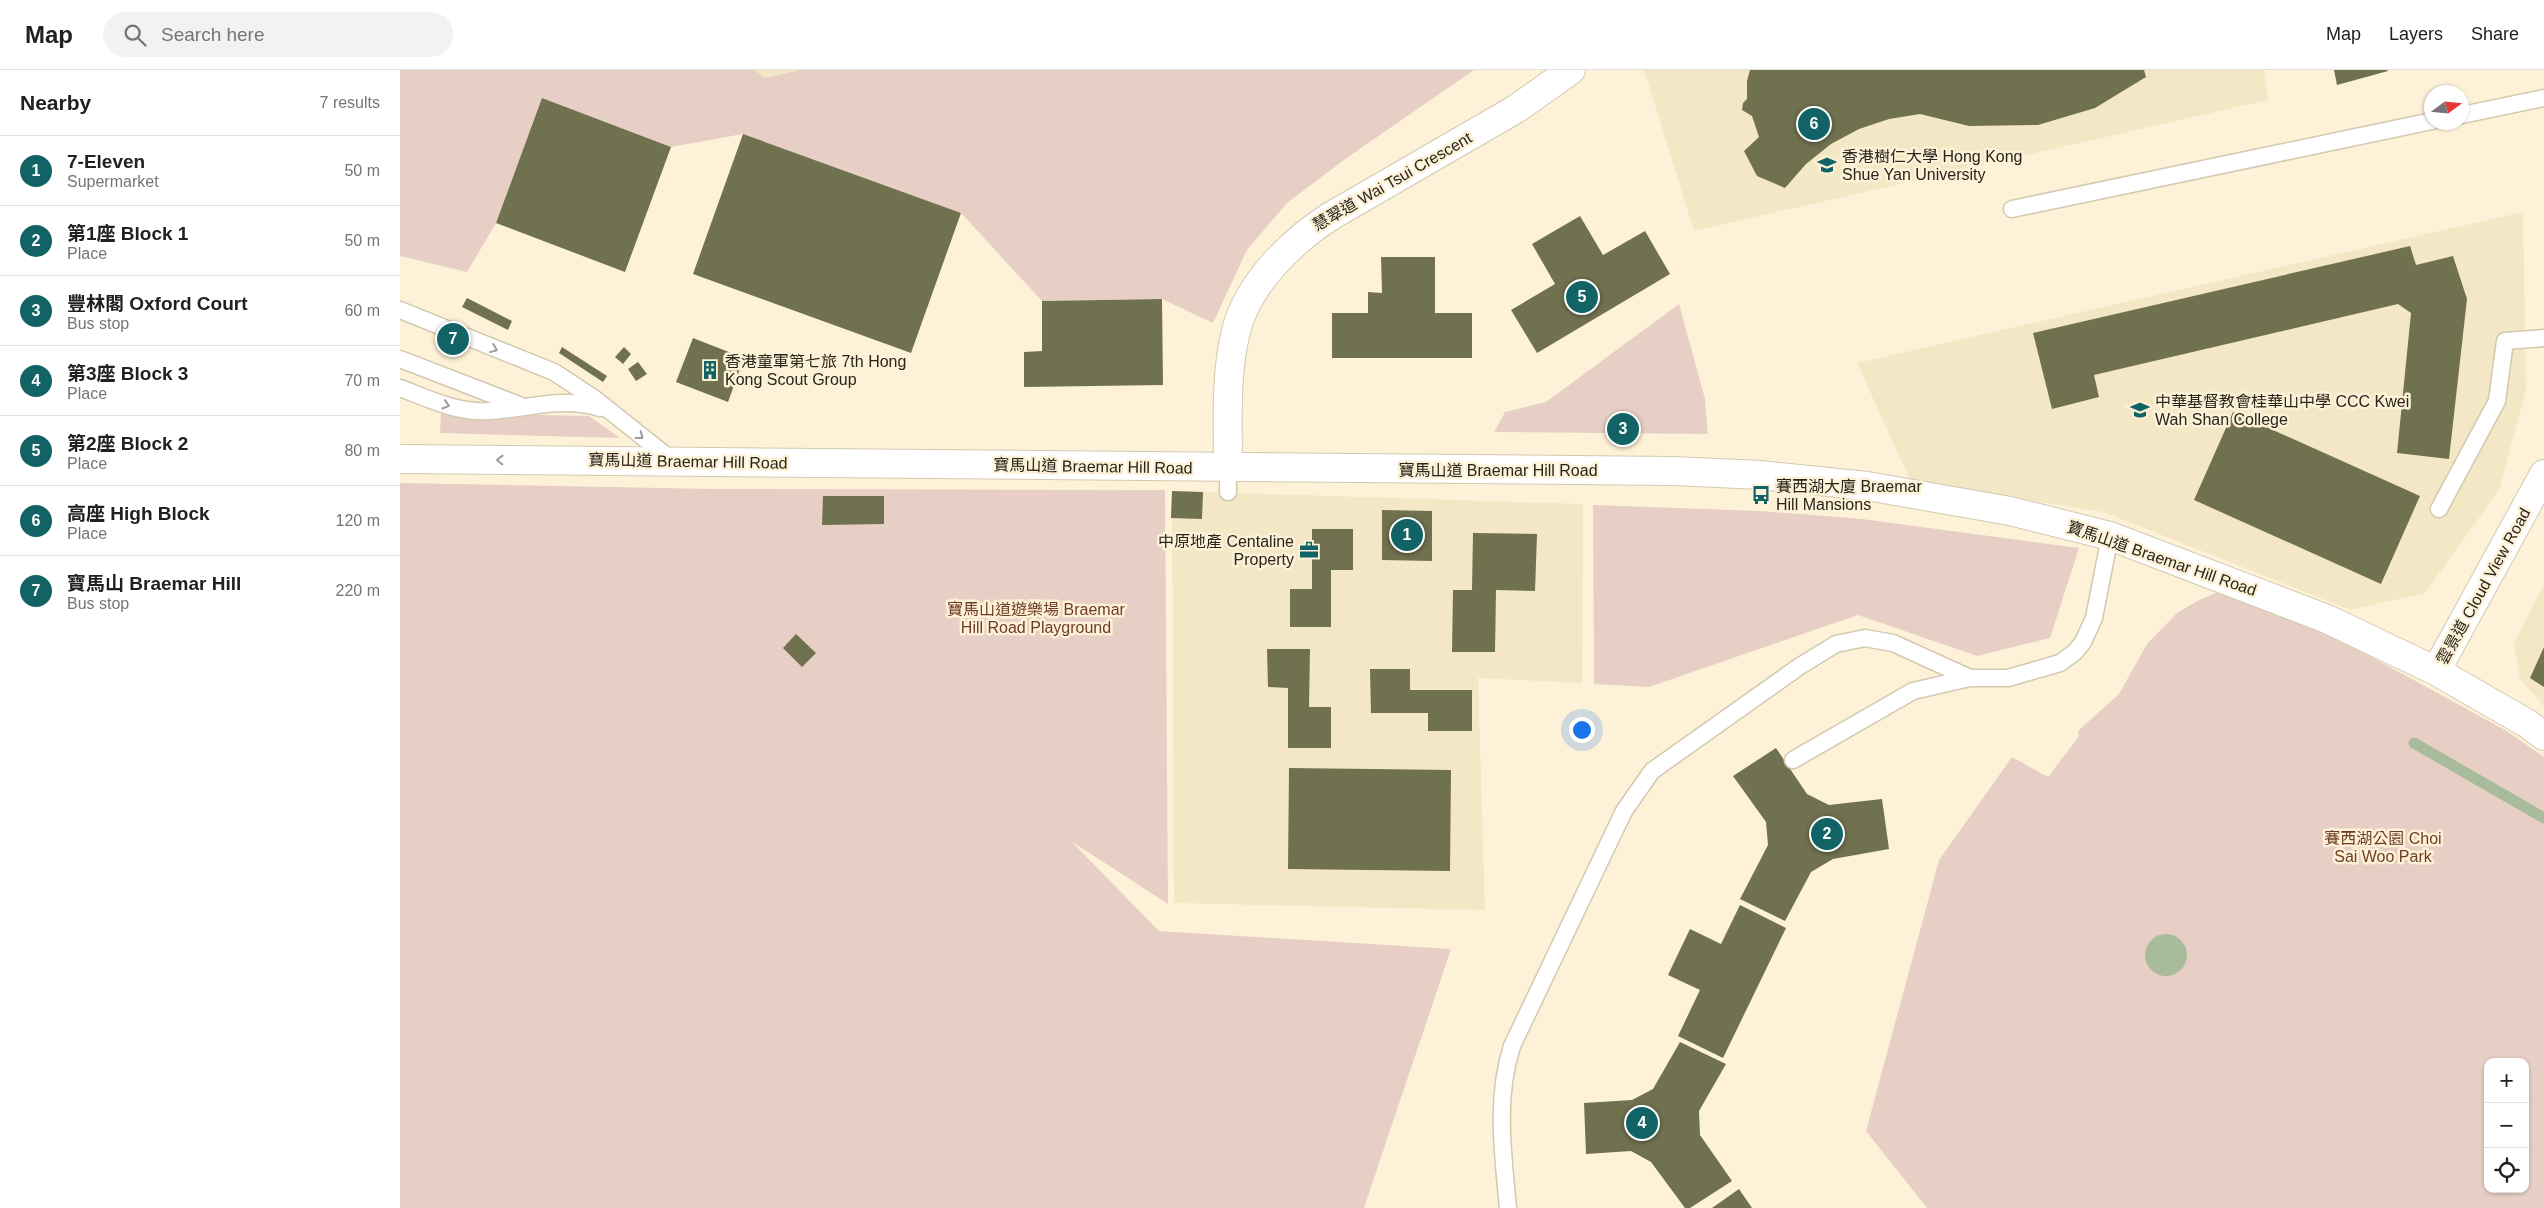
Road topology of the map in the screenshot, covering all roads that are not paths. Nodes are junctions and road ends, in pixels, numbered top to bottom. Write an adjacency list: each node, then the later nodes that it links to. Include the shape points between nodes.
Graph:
1 (1571, 70): 15 (street, 慧翠道 Wai Tsui Crescent, via 1516,109 1308,230 1282,254 1249,298 1236,329 1230,364)
2 (2544, 98): 3 (lane)
3 (2469, 114)
4 (2424, 123): 5 (lane)
5 (2012, 209)
6 (400, 310): 11 (lane, one-way to 11, via 554,372)
7 (2544, 338): 16 (lane, via 2505,341 2497,401)
8 (400, 359): 10 (lane)
9 (400, 388): 10 (lane, one-way to 10, via 448,407 488,411)
10 (522, 407): 11 (lane, via 560,402 585,404)
11 (607, 411): 13 (lane, one-way to 13)
12 (400, 459): 13 (street, 寶馬山道 Braemar Hill Road, one-way to 12)
13 (673, 461): 15 (street, 寶馬山道 Braemar Hill Road)
14 (2544, 474): 18 (street, 雲景道 Cloud View Road)
15 (1228, 480): 17 (street, 寶馬山道 Braemar Hill Road, via 1672,471 1761,475 1867,486 2001,509)
16 (2439, 509)
17 (2110, 536): 18 (street, 寶馬山道 Braemar Hill Road, via 2285,601); 19 (lane, via 2094,618 2075,652 2060,663 2008,678)
18 (2436, 671): 20 (street, 寶馬山道 Braemar Hill Road)
19 (1970, 678): 21 (lane, via 1913,690); 22 (lane, via 1893,643 1865,638 1836,644 1652,770 1624,811 1512,1046 1505,1068 1501,1108)
20 (2544, 736)
21 (1793, 760)
22 (1508, 1208)

